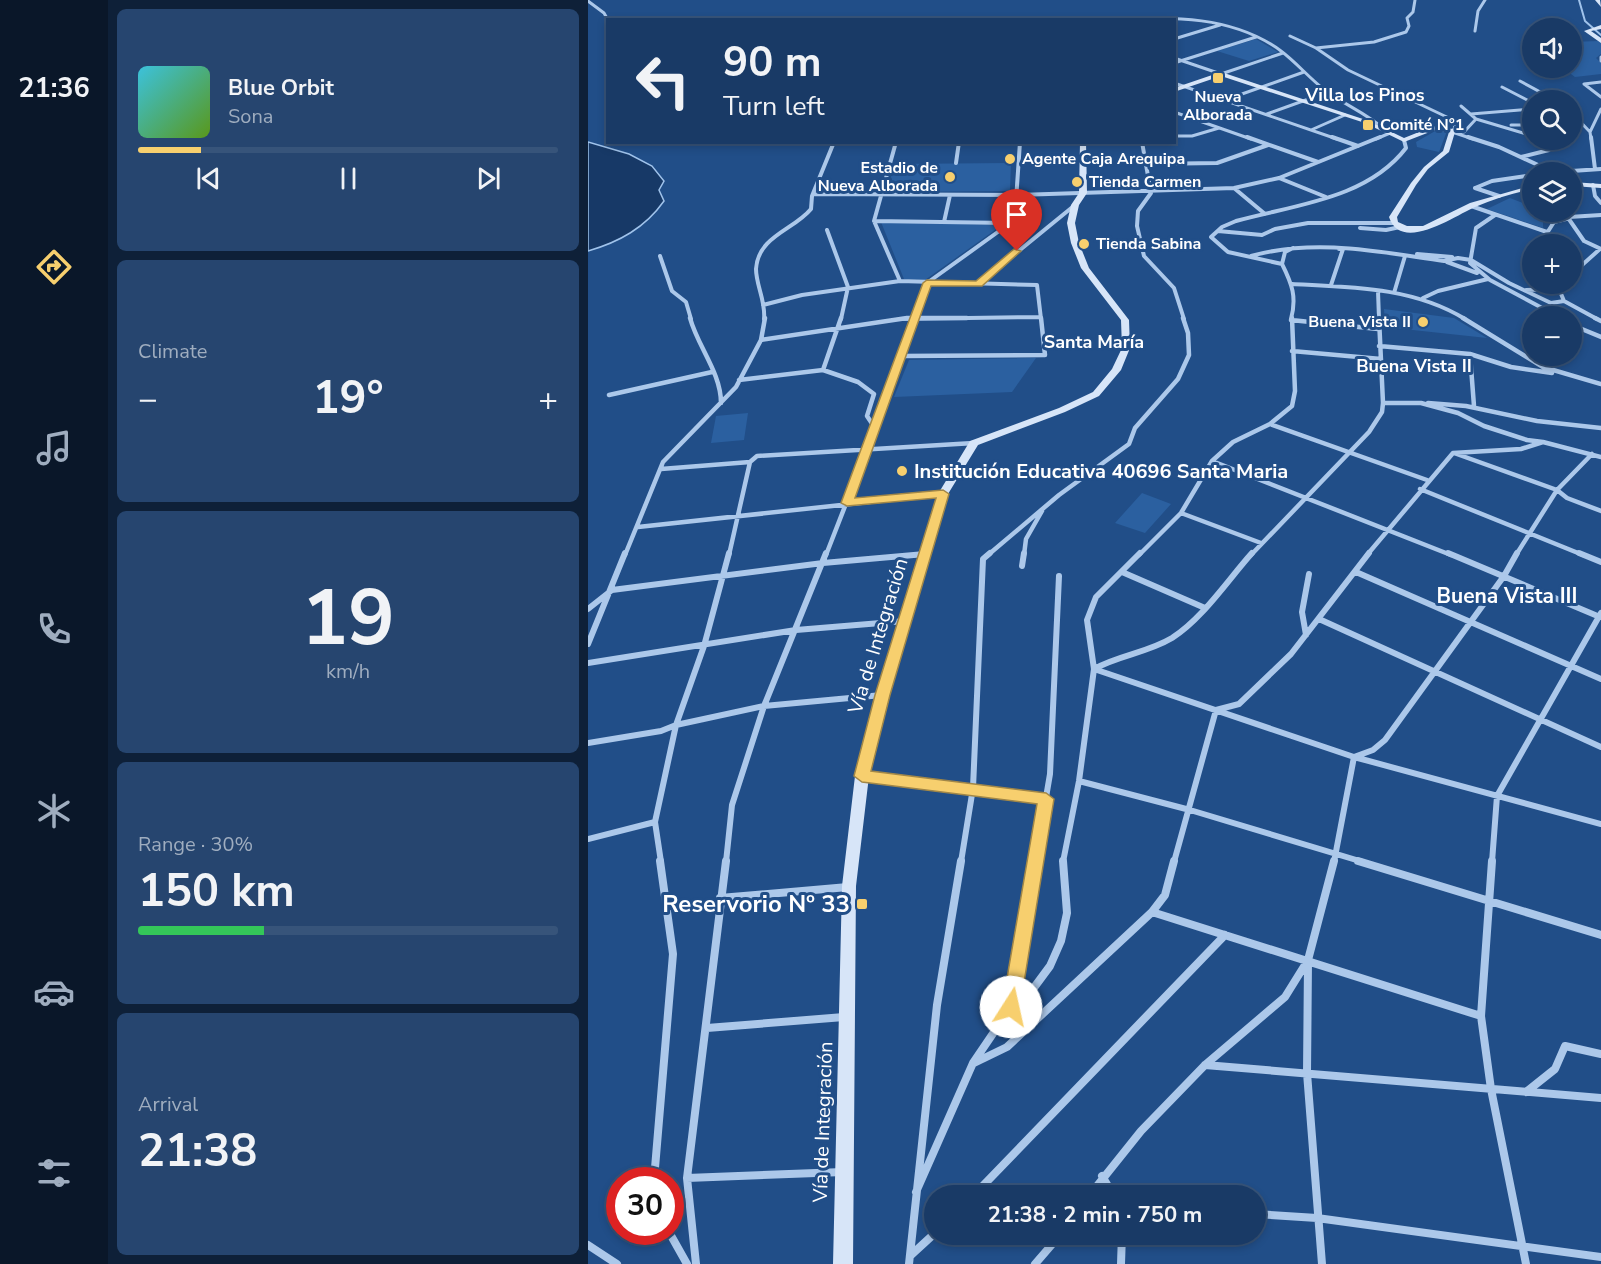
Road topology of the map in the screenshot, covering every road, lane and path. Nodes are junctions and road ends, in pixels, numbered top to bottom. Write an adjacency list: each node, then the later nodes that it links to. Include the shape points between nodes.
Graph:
1 (1415, 0): 15 (street, via 1406,32 1374,42)
2 (1485, 0): 10 (street, via 1478,11)
3 (1597, 0): 5 (main road)
4 (588, 2): 6 (street)
5 (1601, 6)
6 (607, 18)
7 (1176, 19): 8 (street)
8 (1223, 25): 12 (street); 13 (street)
9 (1601, 27): 14 (main road, via 1587,33)
10 (1475, 31)
11 (1290, 36): 15 (street)
12 (1256, 37): 16 (street); 18 (street)
13 (1176, 38)
14 (1601, 41)
15 (1316, 48): 42 (street, via 1348,70)
16 (1283, 53): 20 (street); 21 (street)
17 (1176, 59): 18 (street)
18 (1182, 61): 19 (street); 21 (street)
19 (1176, 62)
20 (1304, 72): 26 (street); 30 (street)
21 (1221, 74): 25 (main road); 26 (main road)
22 (1520, 81): 29 (street)
23 (1601, 82): 32 (street, via 1584,84)
24 (1176, 84): 25 (street)
25 (1185, 86): 28 (main road); 33 (street)
26 (1261, 87): 33 (street); 34 (main road)
27 (1502, 87): 31 (street)
28 (1176, 89)
29 (1537, 90)
30 (1328, 92): 34 (street); 50 (street)
31 (1522, 97)
32 (1601, 97)
33 (1224, 100): 39 (street)
34 (1302, 101): 39 (street); 41 (main road)
35 (1461, 106): 40 (street)
36 (1522, 110): 40 (street)
37 (1600, 111): 52 (street)
38 (1176, 113): 47 (street)
39 (1266, 114): 49 (street)
40 (1471, 114): 43 (street)
41 (1345, 116): 49 (street); 50 (main road)
42 (1451, 119): 48 (street); 51 (street, via 1455,127)
43 (1476, 119): 46 (street); 51 (street, via 1464,132)
44 (1582, 123): 52 (street)
45 (1522, 125): 46 (street)
46 (1501, 126): 53 (street)
47 (1220, 128): 54 (street); 62 (street)
48 (1434, 128): 51 (main road); 55 (main road)
49 (1311, 130): 63 (street)
50 (1387, 131): 55 (main road); 63 (street)
51 (1452, 132): 65 (street); 99 (main road, via 1446,152 1426,168 1393,217)
52 (1590, 132): 70 (street)
53 (1522, 133)
54 (1176, 136)
55 (1404, 140): 86 (street, via 1406,148 1394,162 1364,182)
56 (833, 144): 82 (street)
57 (895, 144): 79 (street)
58 (959, 144): 68 (street)
59 (1020, 144): 84 (street)
60 (1083, 144): 80 (main road)
61 (1142, 144): 69 (street)
62 (1268, 145): 66 (street); 69 (street, via 1217,163)
63 (1359, 146): 66 (street)
64 (1547, 150): 65 (street)
65 (1521, 157): 67 (street)
66 (1319, 162): 74 (street)
67 (1532, 162)
68 (956, 163)
69 (1146, 164): 81 (street)
70 (1595, 169): 71 (street); 72 (street)
71 (1601, 169)
72 (1582, 170)
73 (1522, 177): 85 (street, via 1475,188)
74 (1279, 178): 77 (street); 86 (street)
75 (1582, 185): 76 (main road)
76 (1597, 186): 87 (street, via 1595,196)
77 (1234, 188): 81 (street); 90 (street)
78 (1522, 190): 85 (main road)
79 (881, 193): 82 (street); 83 (street); 94 (street)
80 (1083, 193): 81 (street); 84 (street); 88 (main road)
81 (1151, 193): 176 (street, via 1138,211 1141,246 1144,256 1178,296 1188,333 1189,355 1178,379 1135,428 1129,444)
82 (813, 194): 130 (street, via 806,215 772,237 758,258 756,270)
83 (950, 195): 84 (street); 95 (street)
84 (1018, 195): 98 (street, via 1015,215)
85 (1499, 196): 89 (main road)
86 (1328, 198): 90 (street)
87 (1601, 203)
88 (1075, 205): 118 (street); 161 (main road, via 1071,223 1077,252 1125,321 1125,352 1104,387 1088,399)
89 (1471, 206): 91 (street); 99 (main road, via 1427,228)
90 (1265, 214): 102 (street, via 1234,220)
91 (1496, 214): 103 (street); 111 (street, via 1476,228)
92 (1601, 215): 93 (street)
93 (1582, 216)
94 (874, 221): 95 (street); 116 (street)
95 (944, 222): 98 (street)
96 (1554, 222): 103 (street)
97 (1572, 222): 106 (street, via 1584,241)
98 (1009, 223): 117 (street)
99 (1397, 225): 100 (street, via 1386,230); 102 (street, via 1308,223 1262,235)
100 (1360, 228)
101 (827, 230): 121 (street)
102 (1218, 231): 109 (street, via 1211,237 1215,243 1228,252)
103 (1547, 232)
104 (1316, 245): 105 (street); 109 (street, via 1270,249); 110 (street)
105 (1343, 249): 108 (street); 113 (street, via 1287,249); 120 (street)
106 (1601, 249): 114 (street)
107 (660, 256): 148 (street, via 672,291 686,302 695,336)
108 (1405, 256): 112 (street); 124 (street)
109 (1248, 257): 113 (street)
110 (1458, 258): 111 (street); 112 (street)
111 (1472, 260): 115 (street, via 1470,263); 122 (street)
112 (1444, 261): 115 (street)
113 (1282, 264): 119 (street)
114 (1582, 265)
115 (1488, 279): 127 (street); 131 (street)
116 (900, 281): 117 (street); 121 (street)
117 (927, 283): 118 (street); 134 (street)
118 (978, 284): 133 (street, via 1037,285)
119 (1292, 284): 120 (street); 135 (street, via 1296,301)
120 (1331, 285): 123 (street)
121 (848, 287): 130 (street); 137 (street)
122 (1522, 289)
123 (1378, 291): 124 (street); 138 (street)
124 (1395, 293): 127 (street)
125 (1532, 294): 129 (street)
126 (1561, 294): 128 (street)
127 (1423, 298): 149 (street, via 1447,308 1542,367)
128 (1564, 301): 129 (street); 136 (street)
129 (1551, 303): 132 (street)
130 (763, 305): 141 (street)
131 (1539, 306)
132 (1553, 306)
133 (1041, 316): 134 (street); 145 (street, via 1045,355)
134 (916, 317): 137 (street); 145 (street)
135 (1291, 320): 138 (street); 143 (street)
136 (1601, 321)
137 (837, 327): 141 (street); 147 (street)
138 (1378, 329): 142 (street)
139 (1582, 329): 140 (street)
140 (1601, 337)
141 (761, 340): 150 (street)
142 (1379, 346): 144 (street); 146 (street)
143 (1292, 351): 146 (street); 157 (street, via 1295,396 1286,414)
144 (1470, 354): 149 (street, via 1511,367); 156 (street)
145 (902, 356): 158 (street)
146 (1381, 359): 154 (street)
147 (823, 370): 150 (street); 158 (street, via 858,382 874,394 867,417)
148 (712, 372): 152 (street); 153 (street, via 721,387)
149 (1560, 373): 151 (street)
150 (739, 380): 153 (street)
151 (1601, 384)
152 (609, 395)
153 (721, 403): 169 (street, via 663,462)
154 (1383, 403): 155 (street); 163 (street, via 1382,412 1369,432)
155 (1421, 403): 156 (street); 160 (street)
156 (1474, 406): 159 (street, via 1532,420)
157 (1270, 424): 163 (street); 167 (street, via 1233,442)
158 (875, 428): 162 (street)
159 (1601, 428)
160 (1543, 442): 164 (street, via 1511,452); 165 (street)
161 (974, 443): 162 (street); 173 (main road, Vía de Integración)
162 (867, 448): 168 (street, via 757,456); 175 (street)
163 (1350, 452): 170 (street); 174 (street)
164 (1453, 453): 170 (street); 172 (street)
165 (1592, 454): 166 (street); 172 (street)
166 (1601, 457)
167 (1212, 461): 174 (street); 178 (street)
168 (750, 462): 169 (street); 179 (street)
169 (661, 469): 180 (street)
170 (1427, 480): 171 (street)
171 (1420, 489): 181 (street); 182 (street)
172 (1557, 490): 177 (street); 182 (street)
173 (943, 494): 175 (street); 184 (main road, Vía de Integración)
174 (1306, 496): 181 (street); 183 (street)
175 (847, 503): 179 (street); 186 (street)
176 (1043, 509): 187 (street, via 1026,539); 220 (street, via 983,559)
177 (1601, 511)
178 (1181, 513): 183 (street); 188 (street)
179 (739, 514): 180 (street); 193 (street)
180 (638, 527): 194 (street)
181 (1388, 528): 189 (street); 192 (street)
182 (1528, 532): 185 (street); 192 (street)
183 (1261, 543): 195 (street)
184 (926, 554): 186 (street); 199 (main road, Vía de Integración)
185 (1601, 562)
186 (823, 563): 193 (street); 201 (street)
187 (1022, 566)
188 (1122, 572): 195 (street); 207 (street, via 1090,607 1087,620)
189 (1356, 572): 198 (street); 200 (street)
190 (1308, 574): 202 (street, via 1302,612)
191 (1059, 576): 222 (street)
192 (1504, 576): 197 (street); 200 (street)
193 (724, 577): 194 (street); 204 (street)
194 (612, 590): 196 (street); 203 (street)
195 (1205, 608): 207 (street, via 1171,638)
196 (588, 609)
197 (1600, 616): 206 (street)
198 (1319, 619): 202 (street); 208 (street)
199 (906, 621): 201 (street); 210 (main road, Vía de Integración)
200 (1472, 622): 206 (street); 208 (street)
201 (796, 630): 204 (street); 211 (street)
202 (1306, 635): 212 (street, via 1239,704)
203 (588, 644)
204 (704, 646): 205 (street); 214 (street)
205 (588, 663)
206 (1572, 667): 209 (street); 213 (street)
207 (1094, 669): 212 (street); 219 (street)
208 (1433, 672): 213 (street); 217 (street, via 1385,740 1373,750)
209 (1601, 679)
210 (882, 695): 211 (street); 218 (main road, Vía de Integración)
211 (765, 706): 214 (street); 229 (street, via 732,805)
212 (1216, 710): 217 (street); 223 (street)
213 (1539, 719): 216 (street); 221 (street)
214 (676, 725): 215 (street); 224 (street)
215 (588, 743)
216 (1601, 747)
217 (1354, 756): 221 (street); 227 (street)
218 (862, 776): 220 (street); 228 (main road, Vía de Integración)
219 (1078, 781): 223 (street); 235 (street, via 1063,857 1067,913 1061,941 1050,966 1030,993)
220 (973, 788): 222 (street); 253 (street, via 937,1005)
221 (1497, 796): 225 (street); 230 (street)
222 (1046, 799): 235 (street)
223 (1190, 810): 227 (street); 231 (street, via 1165,895)
224 (655, 822): 226 (street); 246 (street, via 673,954)
225 (1601, 824)
226 (588, 839)
227 (1336, 853): 230 (street); 234 (street)
228 (849, 886): 229 (street); 237 (main road, Vía de Integración)
229 (720, 898): 238 (street)
230 (1489, 901): 233 (street); 236 (street)
231 (1152, 912): 232 (street); 240 (street, via 1007,1047)
232 (1225, 935): 234 (street); 250 (street)
233 (1601, 935)
234 (1308, 960): 236 (street); 241 (street, via 1285,997); 242 (street)
235 (1011, 1007): 240 (street)
236 (1481, 1016): 243 (street)
237 (848, 1017): 238 (street); 247 (main road, Vía de Integración)
238 (707, 1028): 249 (street)
239 (1601, 1054): 244 (street, via 1565,1046 1555,1069)
240 (974, 1063): 253 (street)
241 (1204, 1065): 242 (street); 248 (street)
242 (1307, 1073): 243 (street); 255 (street)
243 (1491, 1089): 244 (street); 261 (street)
244 (1526, 1092): 245 (street)
245 (1601, 1098)
246 (655, 1167)
247 (843, 1172): 249 (street); 267 (main road, Vía de Integración)
248 (1102, 1176): 251 (street); 252 (street)
249 (687, 1178): 266 (street)
250 (984, 1185)
251 (1096, 1185)
252 (1107, 1185)
253 (916, 1192): 263 (street)
254 (1266, 1215): 255 (street)
255 (1317, 1218): 261 (street); 270 (street)
256 (924, 1244): 263 (street)
257 (588, 1245): 264 (street)
258 (676, 1245): 265 (street)
259 (1051, 1245): 268 (street)
260 (1122, 1245): 269 (street)
261 (1523, 1245): 262 (street); 271 (street)
262 (1601, 1257)
263 (909, 1260)
264 (617, 1264)
265 (687, 1264)
266 (696, 1264)
267 (843, 1264)
268 (1035, 1264)
269 (1121, 1264)
270 (1322, 1264)
271 (1526, 1264)

